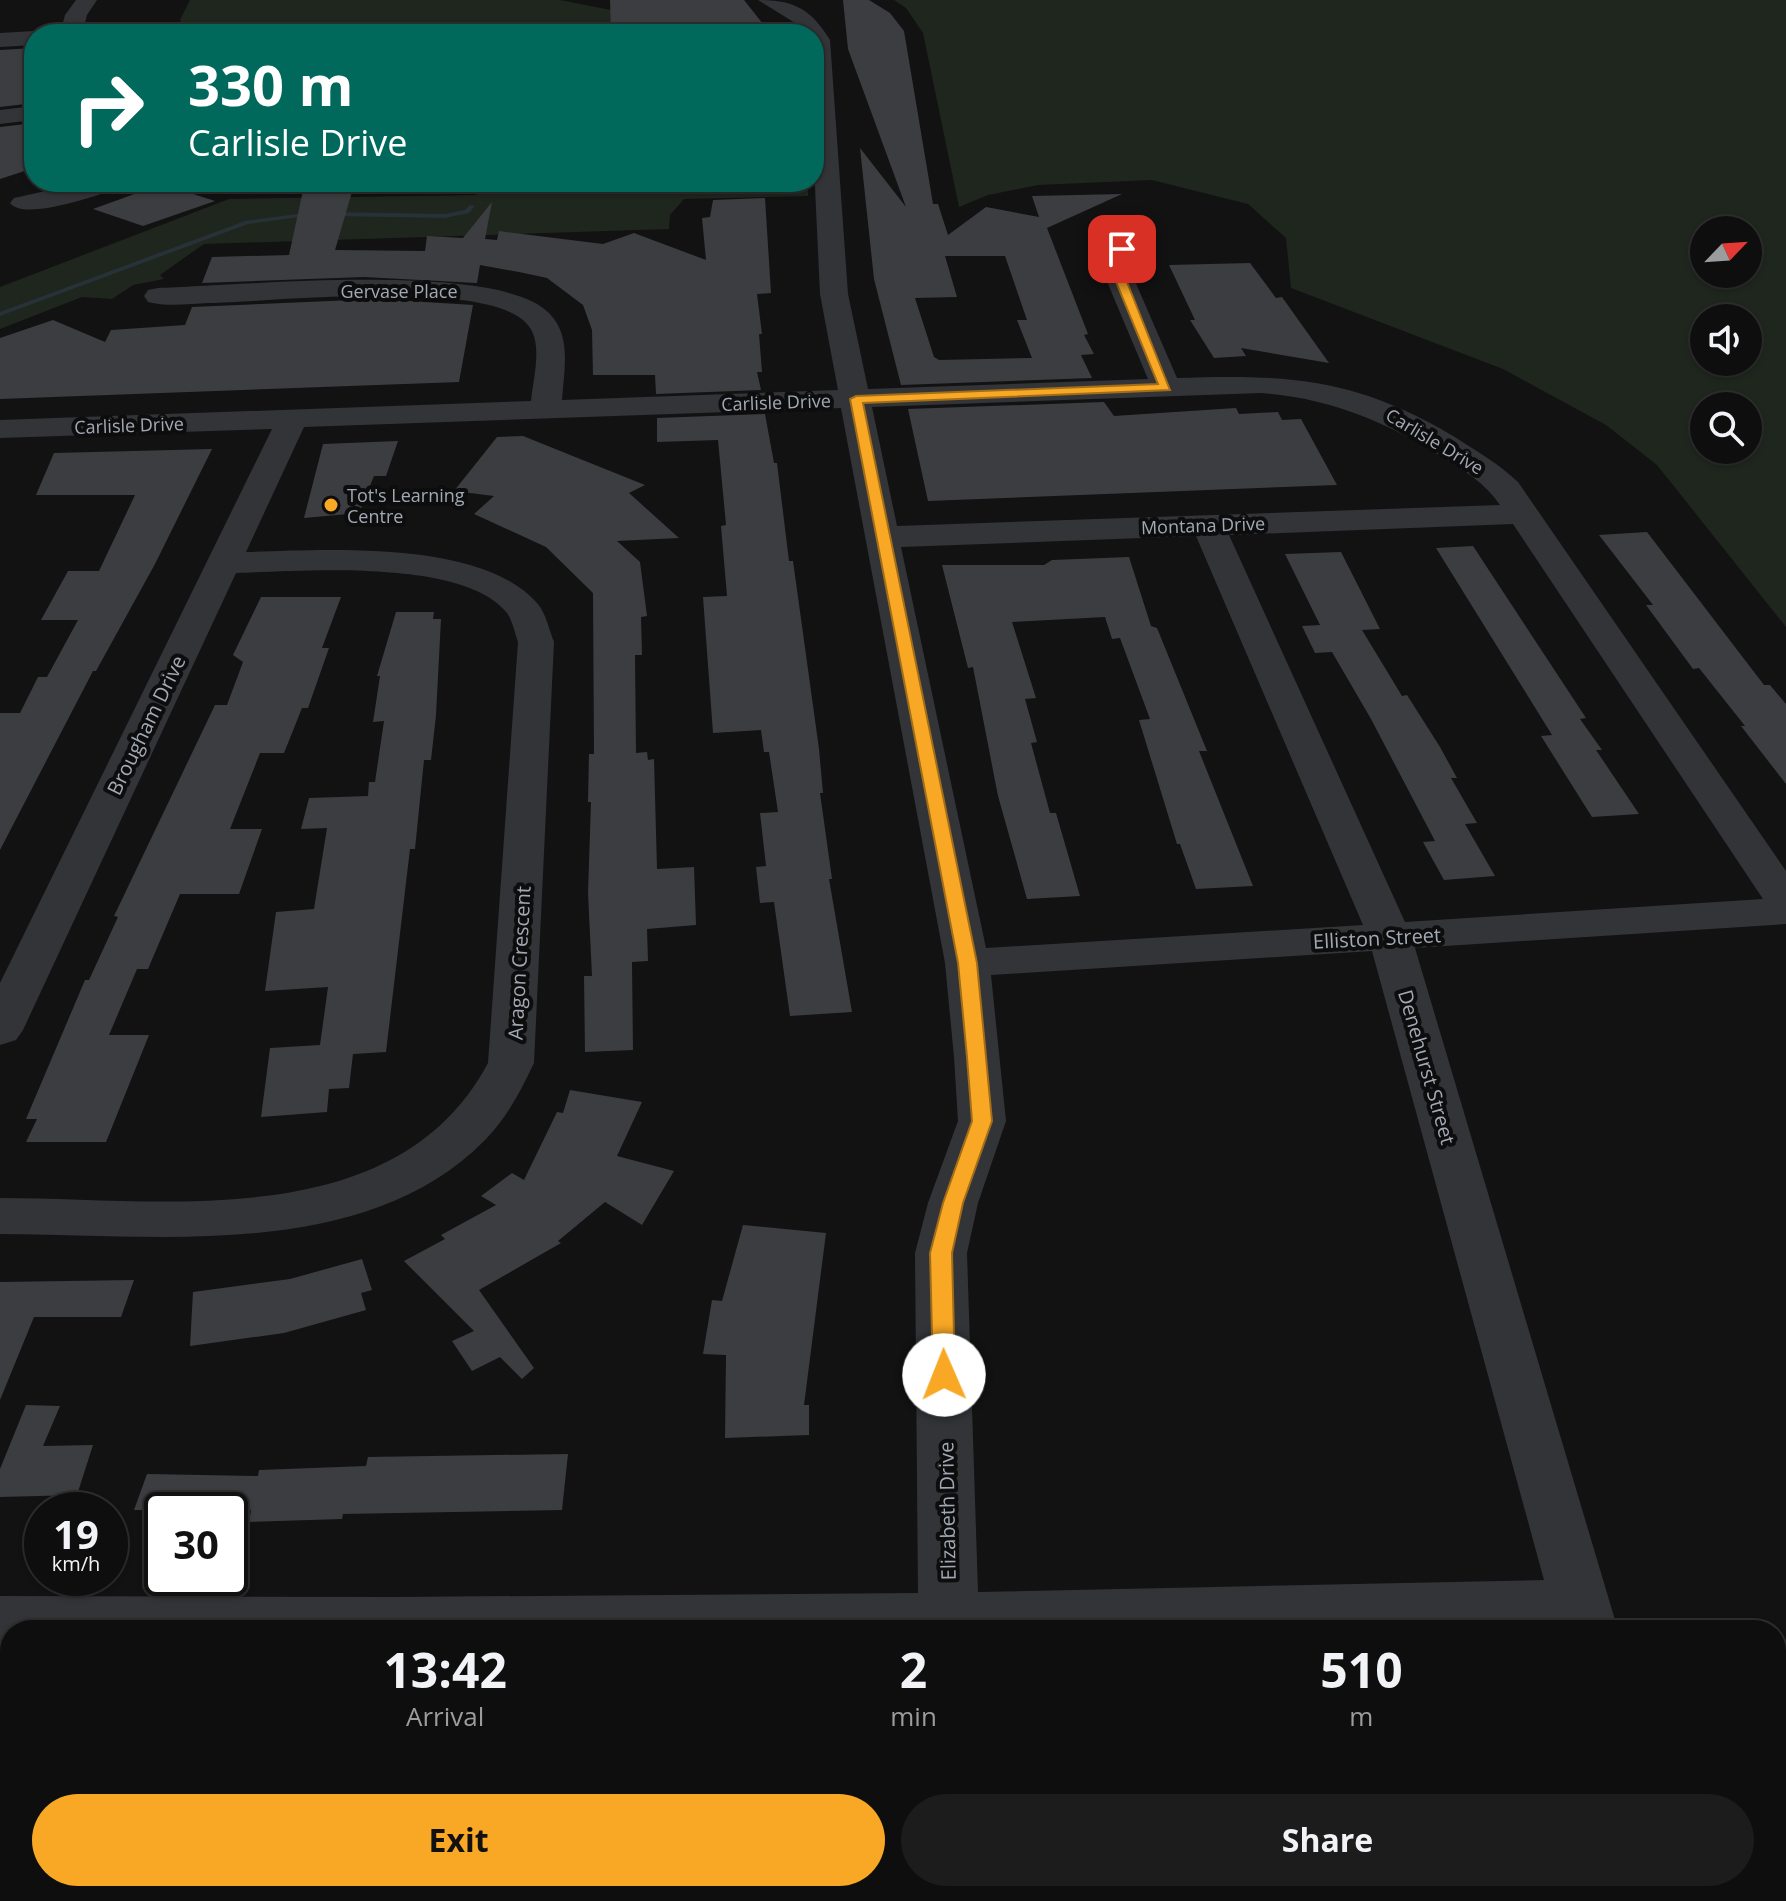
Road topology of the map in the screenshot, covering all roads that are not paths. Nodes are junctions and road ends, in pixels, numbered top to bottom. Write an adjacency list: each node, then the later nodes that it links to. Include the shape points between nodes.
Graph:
1 (87, 0): 3 (street)
2 (768, 0): 4 (street, Elizabeth Drive)
3 (74, 24)
4 (809, 24)
5 (24, 39): 6 (street)
6 (0, 40)
7 (24, 114): 8 (street)
8 (0, 117)
9 (824, 188): 15 (street, Elizabeth Drive, via 834,294)
10 (80, 192): 11 (street)
11 (23, 203)
12 (1130, 239): 14 (street, via 1119,255 1117,272)
13 (158, 296): 16 (street, Gervase Place, via 422,289 492,296 531,312 548,329)
14 (1166, 387): 15 (street, Carlisle Drive); 19 (street, Carlisle Drive, via 1283,385 1357,399 1408,421 1483,469)
15 (856, 399): 16 (street, Carlisle Drive); 21 (street, Elizabeth Drive)
16 (546, 409): 17 (street, Carlisle Drive)
17 (292, 420): 18 (street, Carlisle Drive); 22 (street, Brougham Drive)
18 (0, 429)
19 (1523, 514): 20 (street, Montana Drive); 23 (street, Carlisle Drive)
20 (1208, 525): 21 (street, Montana Drive); 25 (street, Denehurst Street)
21 (884, 537): 26 (street, Elizabeth Drive)
22 (225, 563): 27 (street, Brougham Drive); 28 (street, Aragon Crescent, via 431,566 497,586 529,615 536,642 511,1063 489,1106 447,1147 391,1180 325,1203 248,1217)
23 (1786, 902)
24 (1786, 911): 25 (street, Elliston Street)
25 (1390, 937): 26 (street, Elliston Street); 29 (street, Denehurst Street)
26 (967, 963): 30 (street, Elizabeth Drive, via 982,1121 941,1253)
27 (0, 1030)
28 (0, 1216)
29 (1584, 1617): 31 (street)
30 (949, 1620)
31 (1346, 1620)

